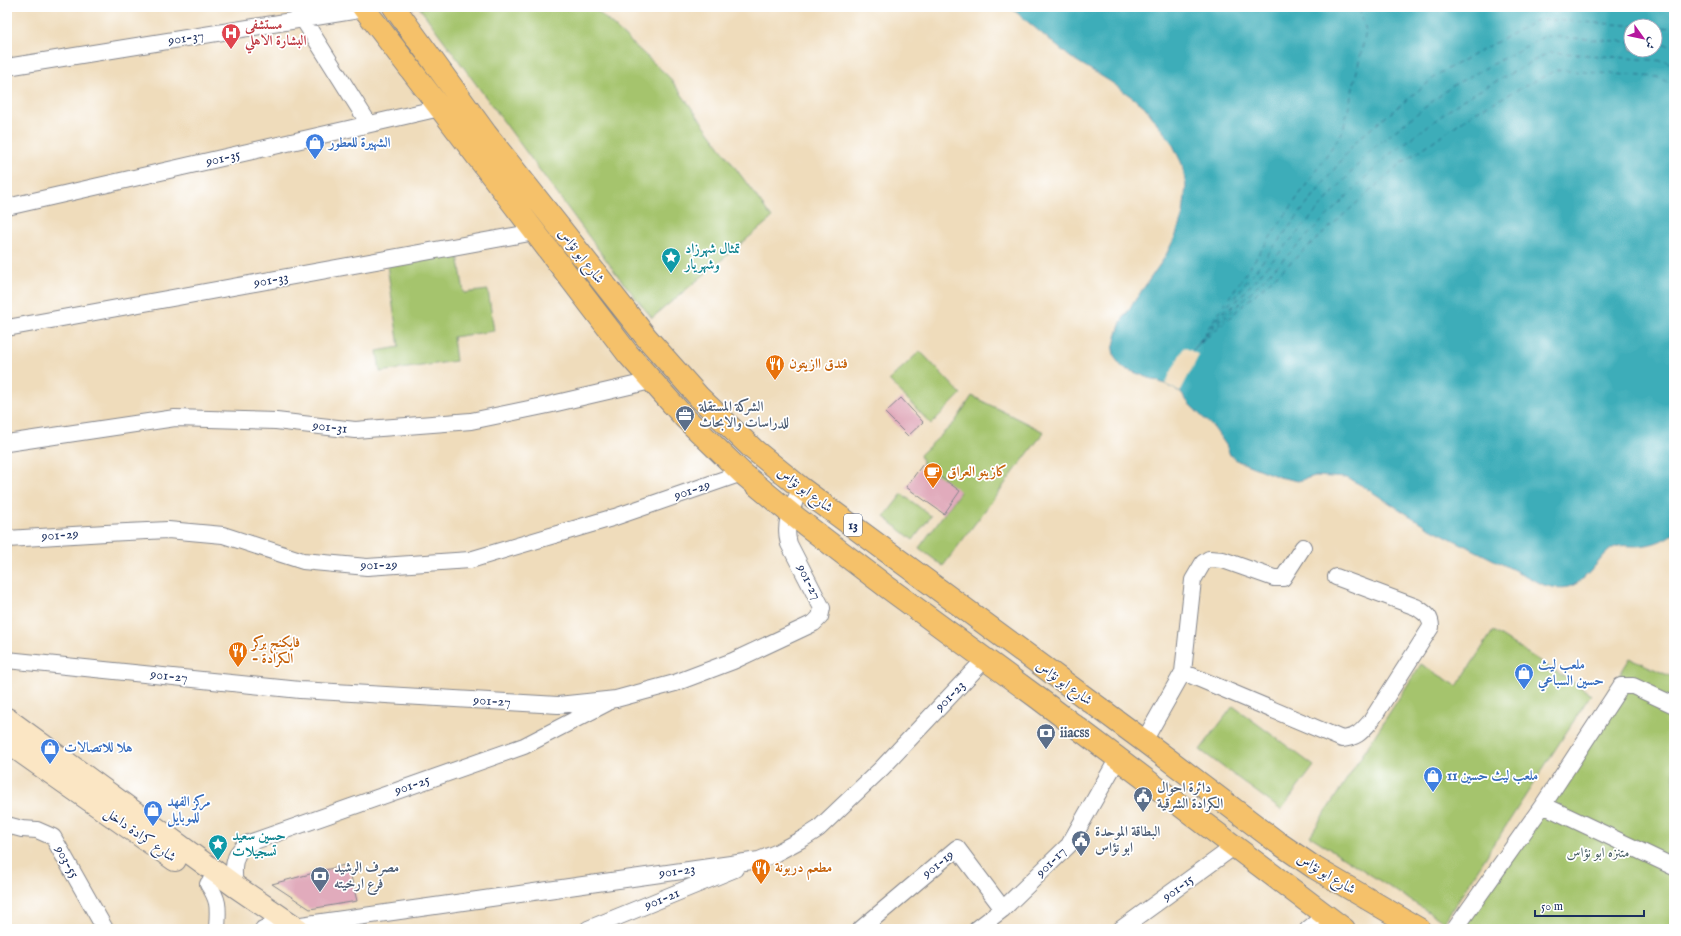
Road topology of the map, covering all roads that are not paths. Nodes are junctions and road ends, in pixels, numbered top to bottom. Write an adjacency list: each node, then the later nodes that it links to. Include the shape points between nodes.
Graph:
1 (394, 7): 13 (main road, شارع ابو نؤاس / 13, via 486,134 646,337 699,397 753,449)
2 (364, 8): 3 (street, 901-37); 5 (main road, شارع ابو نؤاس / 13)
3 (303, 19): 4 (street, 901-37); 6 (street)
4 (7, 67)
5 (440, 108): 6 (street, 901-35); 8 (main road, شارع ابو نؤاس / 13)
6 (369, 124): 7 (street, 901-35)
7 (7, 207)
8 (535, 232): 9 (street, 901-33); 10 (main road, شارع ابو نؤاس / 13)
9 (7, 328)
10 (651, 381): 11 (street, 901-31, via 472,421 355,430 276,421 175,418); 12 (main road, شارع ابو نؤاس / 13)
11 (7, 443)
12 (742, 473): 14 (main road, شارع ابو نؤاس / 13); 15 (street, 901-29, via 615,517 470,560 367,568 303,561 223,535 168,530)
13 (801, 488): 14 (street, 901-27); 24 (main road, شارع ابو نؤاس / 13)
14 (790, 513): 18 (main road, شارع ابو نؤاس / 13); 21 (street, 901-27, via 786,533 789,544 822,608 820,617 814,623 733,661 675,683)
15 (7, 539)
16 (1302, 547): 20 (street, via 1283,578 1274,578 1223,560 1210,559 1203,563 1193,580)
17 (1336, 577): 20 (street, via 1416,607 1431,619 1431,627 1371,721 1359,734 1342,739)
18 (985, 659): 26 (main road, شارع ابو نؤاس / 13); 30 (street, 901-23, via 882,768 818,829 776,854)
19 (7, 660): 21 (street, 901-27, via 300,690 558,705)
20 (1182, 672): 24 (street)
21 (616, 699): 33 (street, 901-25, via 524,746 246,844 236,855)
22 (1674, 706): 27 (street, via 1633,686 1621,686)
23 (7, 719): 33 (main road, شارع كرادة داخل)
24 (1144, 741): 46 (main road, شارع ابو نؤاس / 13, via 1290,851)
25 (7, 742): 32 (main road, شارع كرادة داخل)
26 (1118, 758): 29 (main road, شارع ابو نؤاس / 13); 34 (street, 901-17, via 1069,845)
27 (1543, 805): 31 (street); 47 (street)
28 (7, 825): 38 (street, 903-55, via 38,830 53,836)
29 (1235, 846): 35 (main road, شارع ابو نؤاس / 13); 43 (street, 901-15)
30 (759, 860): 37 (street, 901-23); 40 (street, 901-21)
31 (1674, 867)
32 (208, 884): 36 (main road, شارع كرادة داخل); 39 (street, via 218,904)
33 (235, 886): 37 (main road, شارع كرادة داخل)
34 (1003, 909): 41 (street, 901-19, via 957,848); 42 (street, 901-17)
35 (1326, 916): 44 (street); 45 (main road, شارع ابو نؤاس / 13)
36 (268, 928)
37 (296, 928)
38 (105, 929)
39 (217, 929)
40 (588, 929)
41 (861, 929)
42 (977, 929)
43 (1121, 929)
44 (1308, 929)
45 (1344, 929)
46 (1419, 929)
47 (1455, 929)

